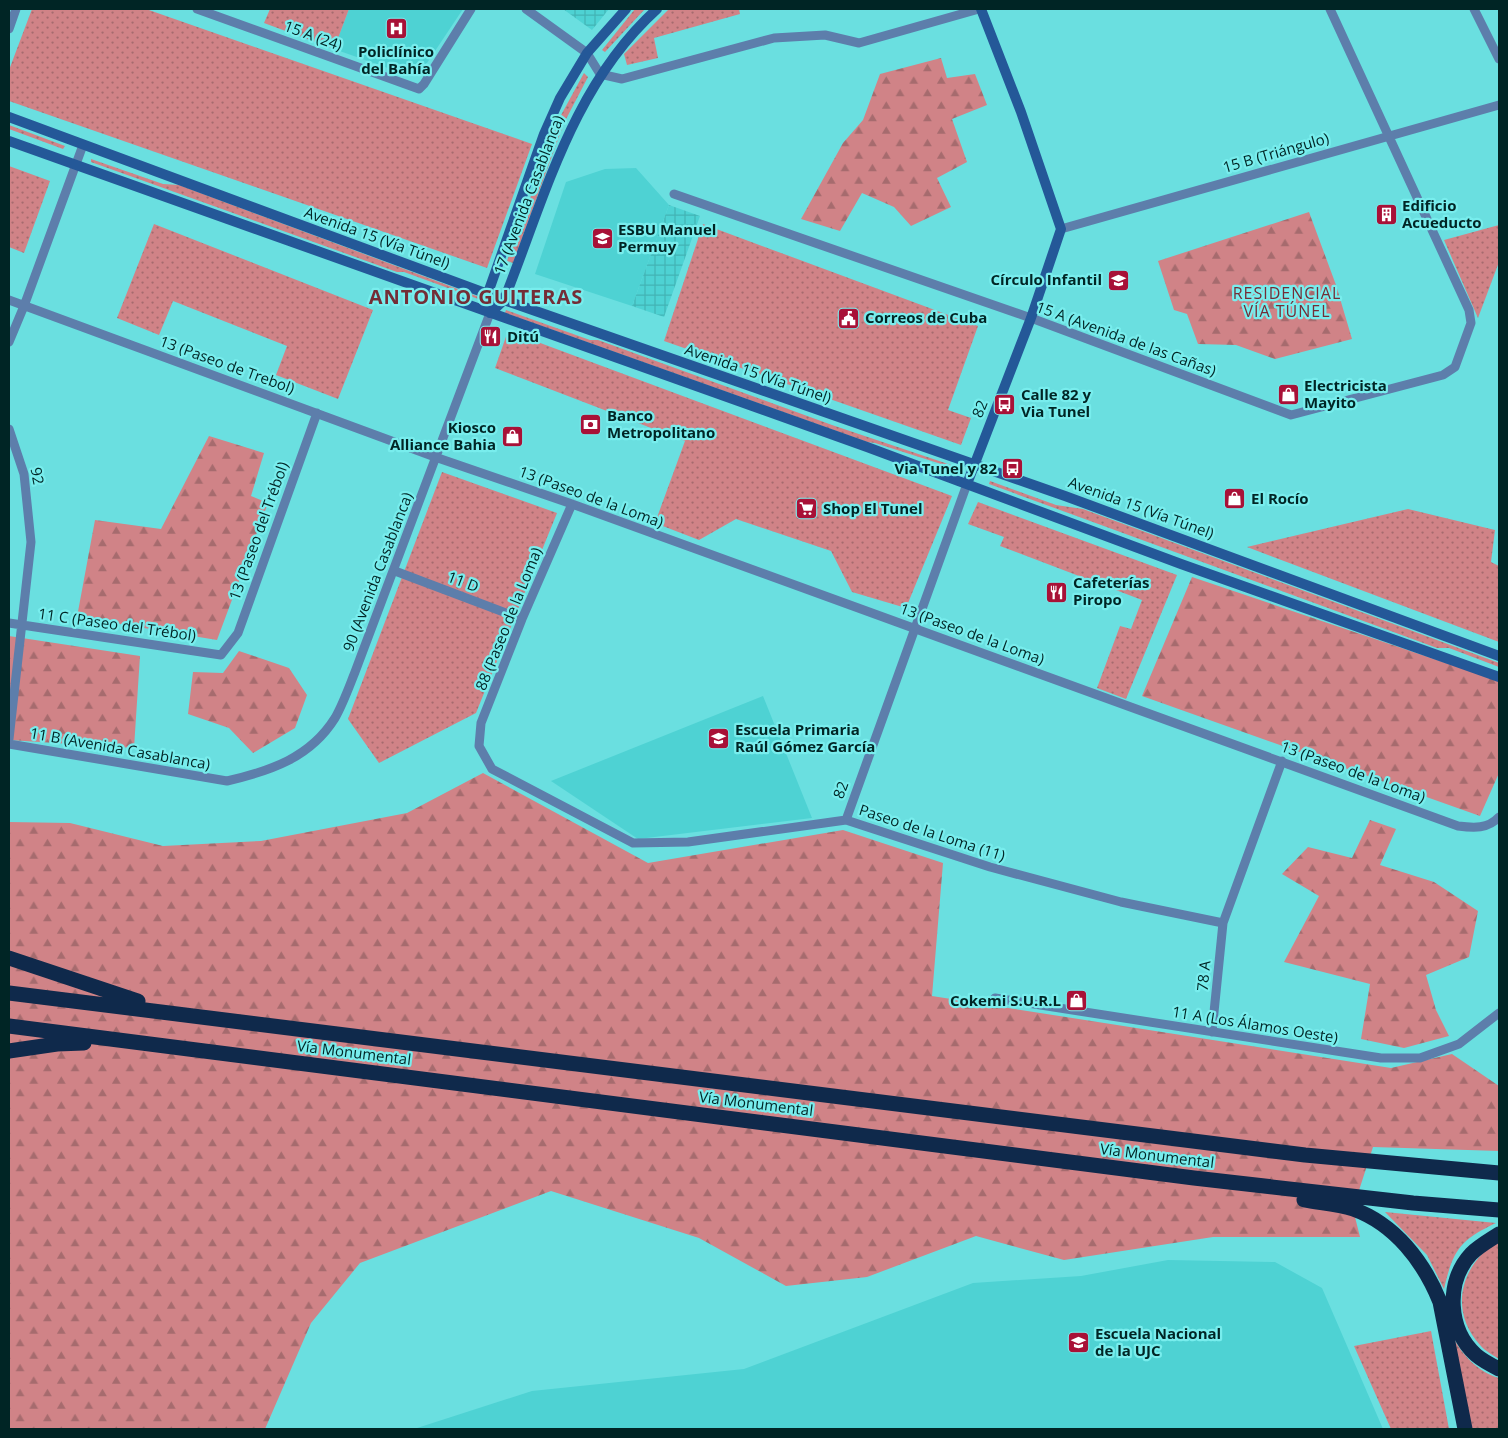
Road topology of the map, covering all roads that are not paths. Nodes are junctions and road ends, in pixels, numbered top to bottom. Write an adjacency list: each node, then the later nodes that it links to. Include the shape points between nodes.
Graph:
1 (16, 9): 10 (street)
2 (197, 9): 3 (street, 15 A (24), via 419,89)
3 (471, 9)
4 (526, 9): 11 (street)
5 (626, 9): 11 (main road, 17 (Avenida Casablanca))
6 (658, 9): 13 (main road, 17 (Avenida Casablanca))
7 (980, 9): 13 (street, via 859,43 825,35 774,38 630,78); 21 (main road, via 1021,112)
8 (1330, 9): 16 (street)
9 (1474, 9): 12 (street)
10 (9, 30)
11 (587, 53): 13 (street); 22 (main road, 17 (Avenida Casablanca), via 560,98 544,134)
12 (1499, 59)
13 (600, 74): 24 (main road, 17 (Avenida Casablanca), via 566,140)
14 (1499, 105): 16 (street, 15 B (Triángulo))
15 (9, 117): 18 (main road, Avenida 15 (Vía Túnel))
16 (1388, 135): 21 (street, 15 B (Triángulo)); 27 (street, 15 A (Avenida de las Cañas), via 1469,310 1472,323 1455,367 1443,375 1291,415)
17 (9, 141): 19 (main road)
18 (83, 145): 19 (street); 22 (main road, Avenida 15 (Vía Túnel))
19 (75, 164): 25 (street); 26 (main road)
20 (674, 194): 27 (street, 15 A (Avenida de las Cañas))
21 (1061, 229): 27 (main road, 82)
22 (488, 294): 24 (main road, Avenida 15 (Vía Túnel)); 26 (main road, 17 (Avenida Casablanca))
23 (9, 300): 25 (street, 13 (Paseo de Trebol))
24 (504, 300): 26 (main road, 17 (Avenida Casablanca)); 32 (main road, Avenida 15 (Vía Túnel))
25 (24, 306): 28 (street); 29 (street, 13 (Paseo de Trebol))
26 (490, 313): 31 (street, 90 (Avenida Casablanca)); 33 (main road)
27 (1031, 318): 32 (main road, 82)
28 (9, 342)
29 (317, 413): 31 (street, 13 (Paseo de Trebol)); 40 (street, 13 (Paseo del Trébol), via 238,633)
30 (9, 429): 38 (street, 92, via 24,474 31,542)
31 (436, 457): 34 (street, 13 (Paseo de la Loma)); 35 (street, 90 (Avenida Casablanca))
32 (974, 464): 33 (main road, 82); 41 (main road, Avenida 15 (Vía Túnel))
33 (967, 484): 39 (street, 82); 42 (main road)
34 (572, 504): 36 (street, 88 (Paseo de la Loma)); 39 (street, 13 (Paseo de la Loma))
35 (395, 571): 36 (street, 11 D); 47 (street, 90 (Avenida Casablanca), via 335,718 319,738 287,763)
36 (522, 620): 45 (street, 88 (Paseo de la Loma), via 481,723)
37 (9, 624): 38 (street, 11 C (Paseo del Trébol))
38 (21, 625): 40 (street, 11 C (Paseo del Trébol)); 43 (street, 92)
39 (915, 627): 46 (street, 13 (Paseo de la Loma)); 49 (street, 82)
40 (221, 655)
41 (1499, 656)
42 (1499, 677)
43 (9, 739)
44 (9, 744): 47 (street, 11 B (Avenida Casablanca))
45 (479, 746): 49 (street, Paseo de la Loma (11), via 492,769 633,843 688,842)
46 (1282, 761): 48 (street, 13 (Paseo de la Loma), via 1458,826 1489,826); 50 (street, 78 A)
47 (227, 781)
48 (1499, 817)
49 (846, 820): 50 (street, Paseo de la Loma (11), via 990,867 1121,902)
50 (1223, 924): 57 (street, 78 A)
51 (9, 958): 55 (highway, via 111,994)
52 (9, 993): 55 (highway, Vía Monumental)
53 (995, 998): 57 (street, 11 A (Los Álamos Oeste))
54 (1499, 1013): 57 (street, 11 A (Los Álamos Oeste), via 1459,1044 1420,1058 1381,1058)
55 (188, 1014): 61 (highway, Vía Monumental)
56 (9, 1026): 58 (highway, Vía Monumental)
57 (1212, 1032)
58 (132, 1042): 59 (highway, via 57,1044); 63 (highway, Vía Monumental)
59 (9, 1051)
60 (1499, 1162): 61 (highway)
61 (1411, 1166): 62 (highway, Vía Monumental)
62 (1499, 1173)
63 (1194, 1178): 64 (highway, Vía Monumental); 67 (highway, via 1353,1209 1380,1223 1394,1235 1420,1264 1440,1302)
64 (1499, 1210)
65 (1499, 1234): 66 (highway, via 1470,1255 1457,1276 1452,1296 1457,1327 1465,1342 1476,1355)
66 (1499, 1369)
67 (1465, 1429)

